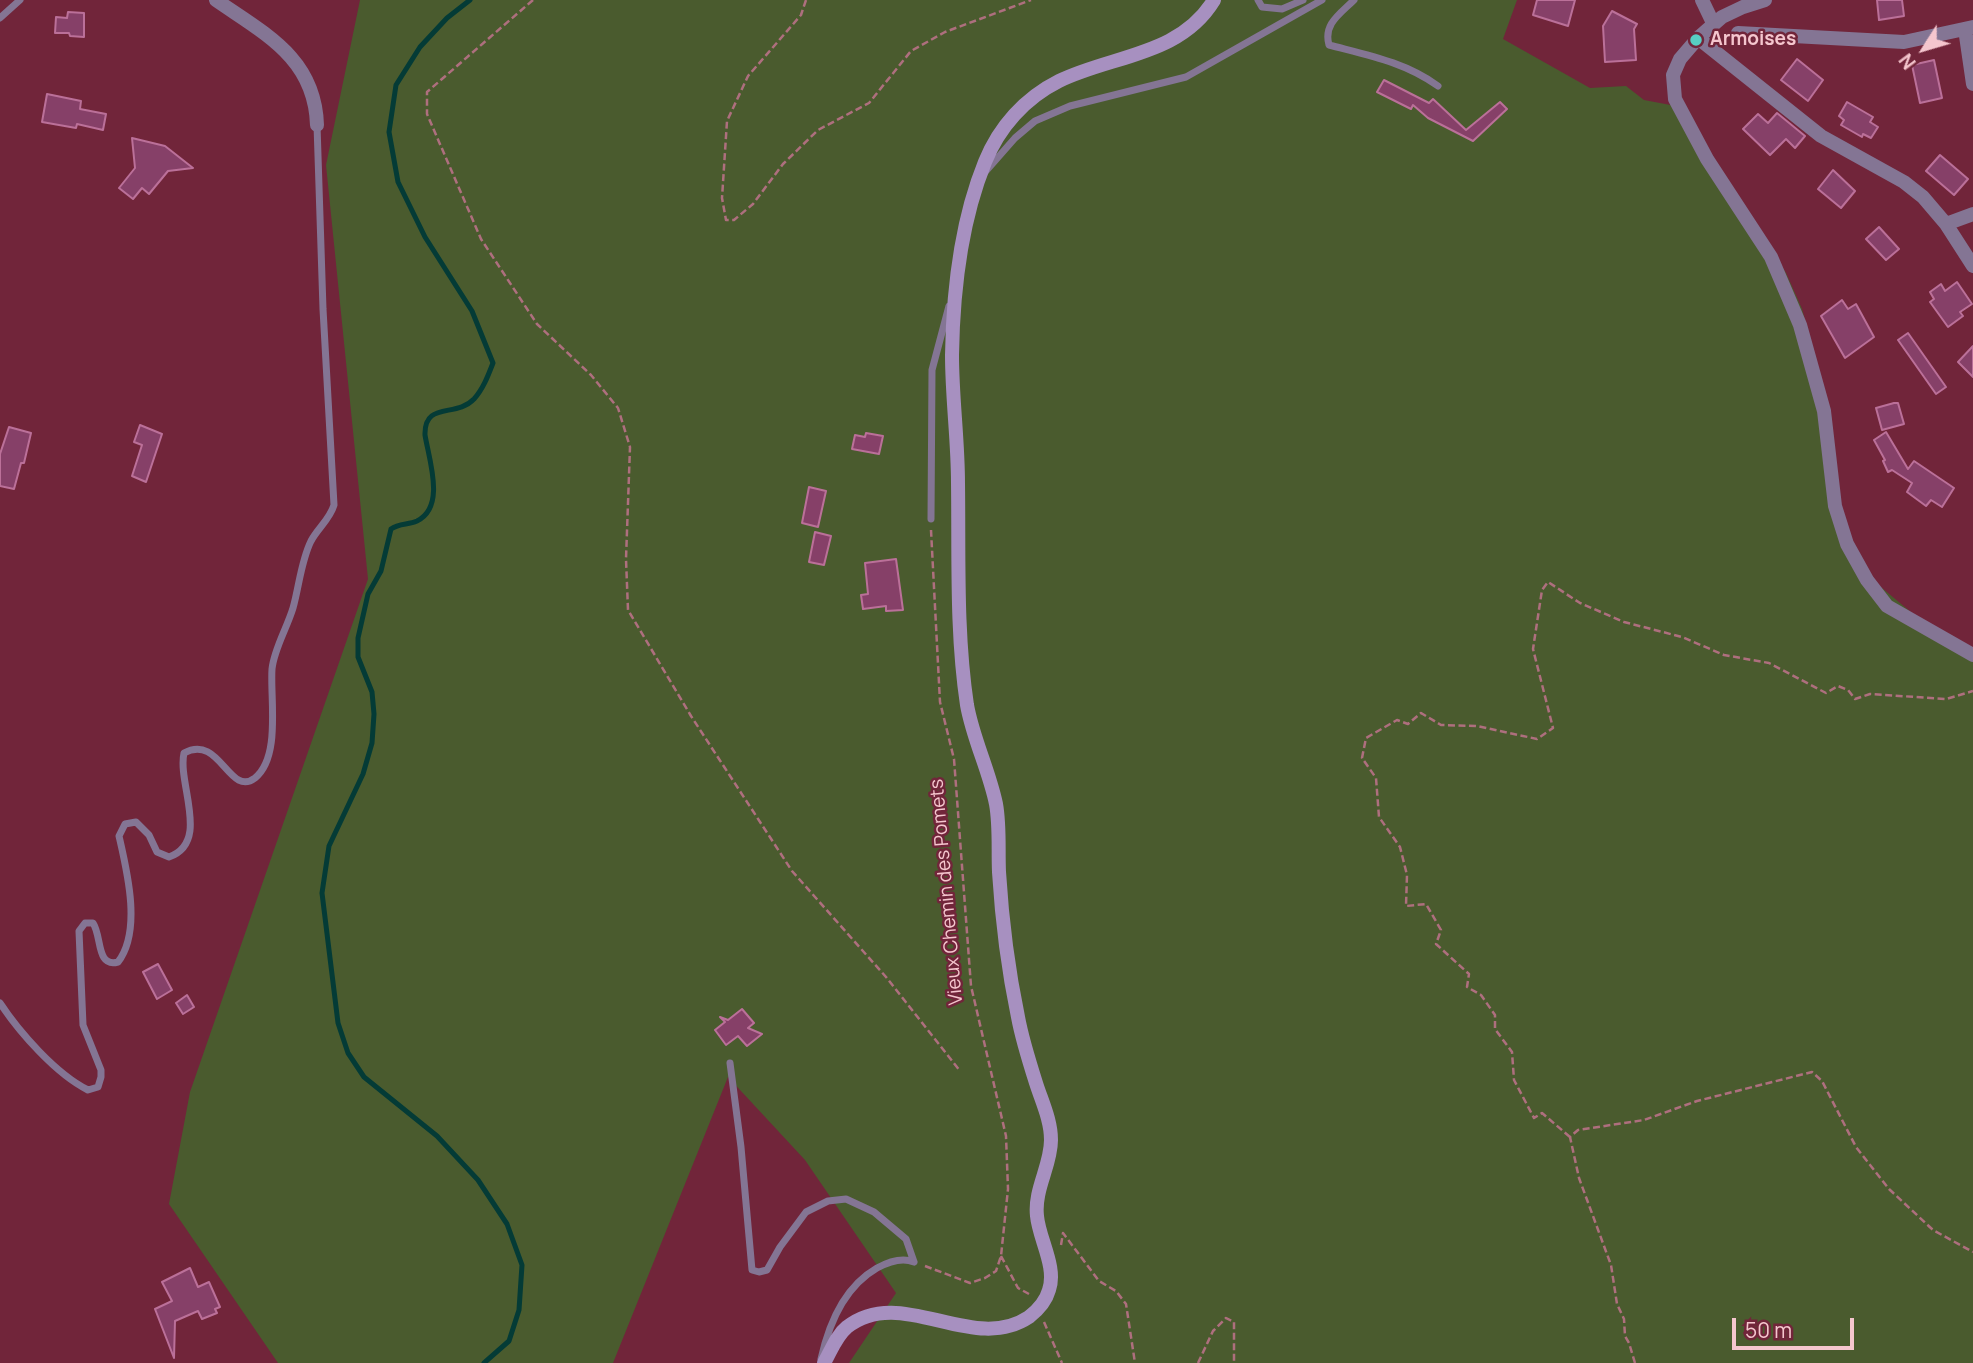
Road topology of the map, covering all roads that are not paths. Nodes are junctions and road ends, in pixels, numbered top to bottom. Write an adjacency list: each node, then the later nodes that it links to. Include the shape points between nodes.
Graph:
1 (20, 0): 10 (lane)
2 (216, 0): 17 (street, via 295,59 311,88)
3 (1214, 0): 18 (street, via 1192,26 1169,43 1076,74 1040,92 1008,122)
4 (1258, 0): 5 (lane, via 1262,7 1282,9)
5 (1303, 0)
6 (1322, 0): 18 (lane, via 1186,78 1070,106 1035,121)
7 (1354, 0): 16 (lane, via 1332,20 1326,35 1329,45 1418,71)
8 (1702, 0): 11 (street)
9 (1765, 0): 11 (street)
10 (0, 18)
11 (1713, 23): 14 (street)
12 (1969, 28): 13 (street, via 1904,42); 15 (street)
13 (1738, 33)
14 (1698, 38): 20 (street, via 1821,136 1904,182); 24 (street, via 1673,75 1675,99 1707,159 1772,257 1800,325 1824,411 1829,472 1847,544 1887,606)
15 (1973, 84)
16 (1438, 86)
17 (317, 125): 25 (lane, via 334,505 310,544 272,667 271,741 266,763 247,782 238,780 206,750 184,753 189,837 178,854 169,857 157,852 136,822 121,828 130,883 128,946 118,962 107,962 93,923 85,923 79,931 83,1025 101,1070 97,1087 88,1090 61,1070)
18 (980, 177): 22 (street)
19 (1973, 214): 20 (street)
20 (1946, 224): 21 (street)
21 (1973, 266)
22 (959, 268): 23 (lane, via 932,370); 27 (street, via 952,353 962,657 970,721 996,804 1005,944 1017,1016 1050,1129 1050,1150 1036,1202 1052,1276 1040,1306 1019,1322 992,1329 902,1313 876,1314 840,1334)
23 (931, 519)
24 (1973, 655)
25 (0, 1003)
26 (730, 1063): 27 (lane, via 752,1270 767,1270 806,1212 828,1201 846,1199 874,1212 906,1239 914,1262 888,1262 860,1278 839,1307)
27 (822, 1363)

